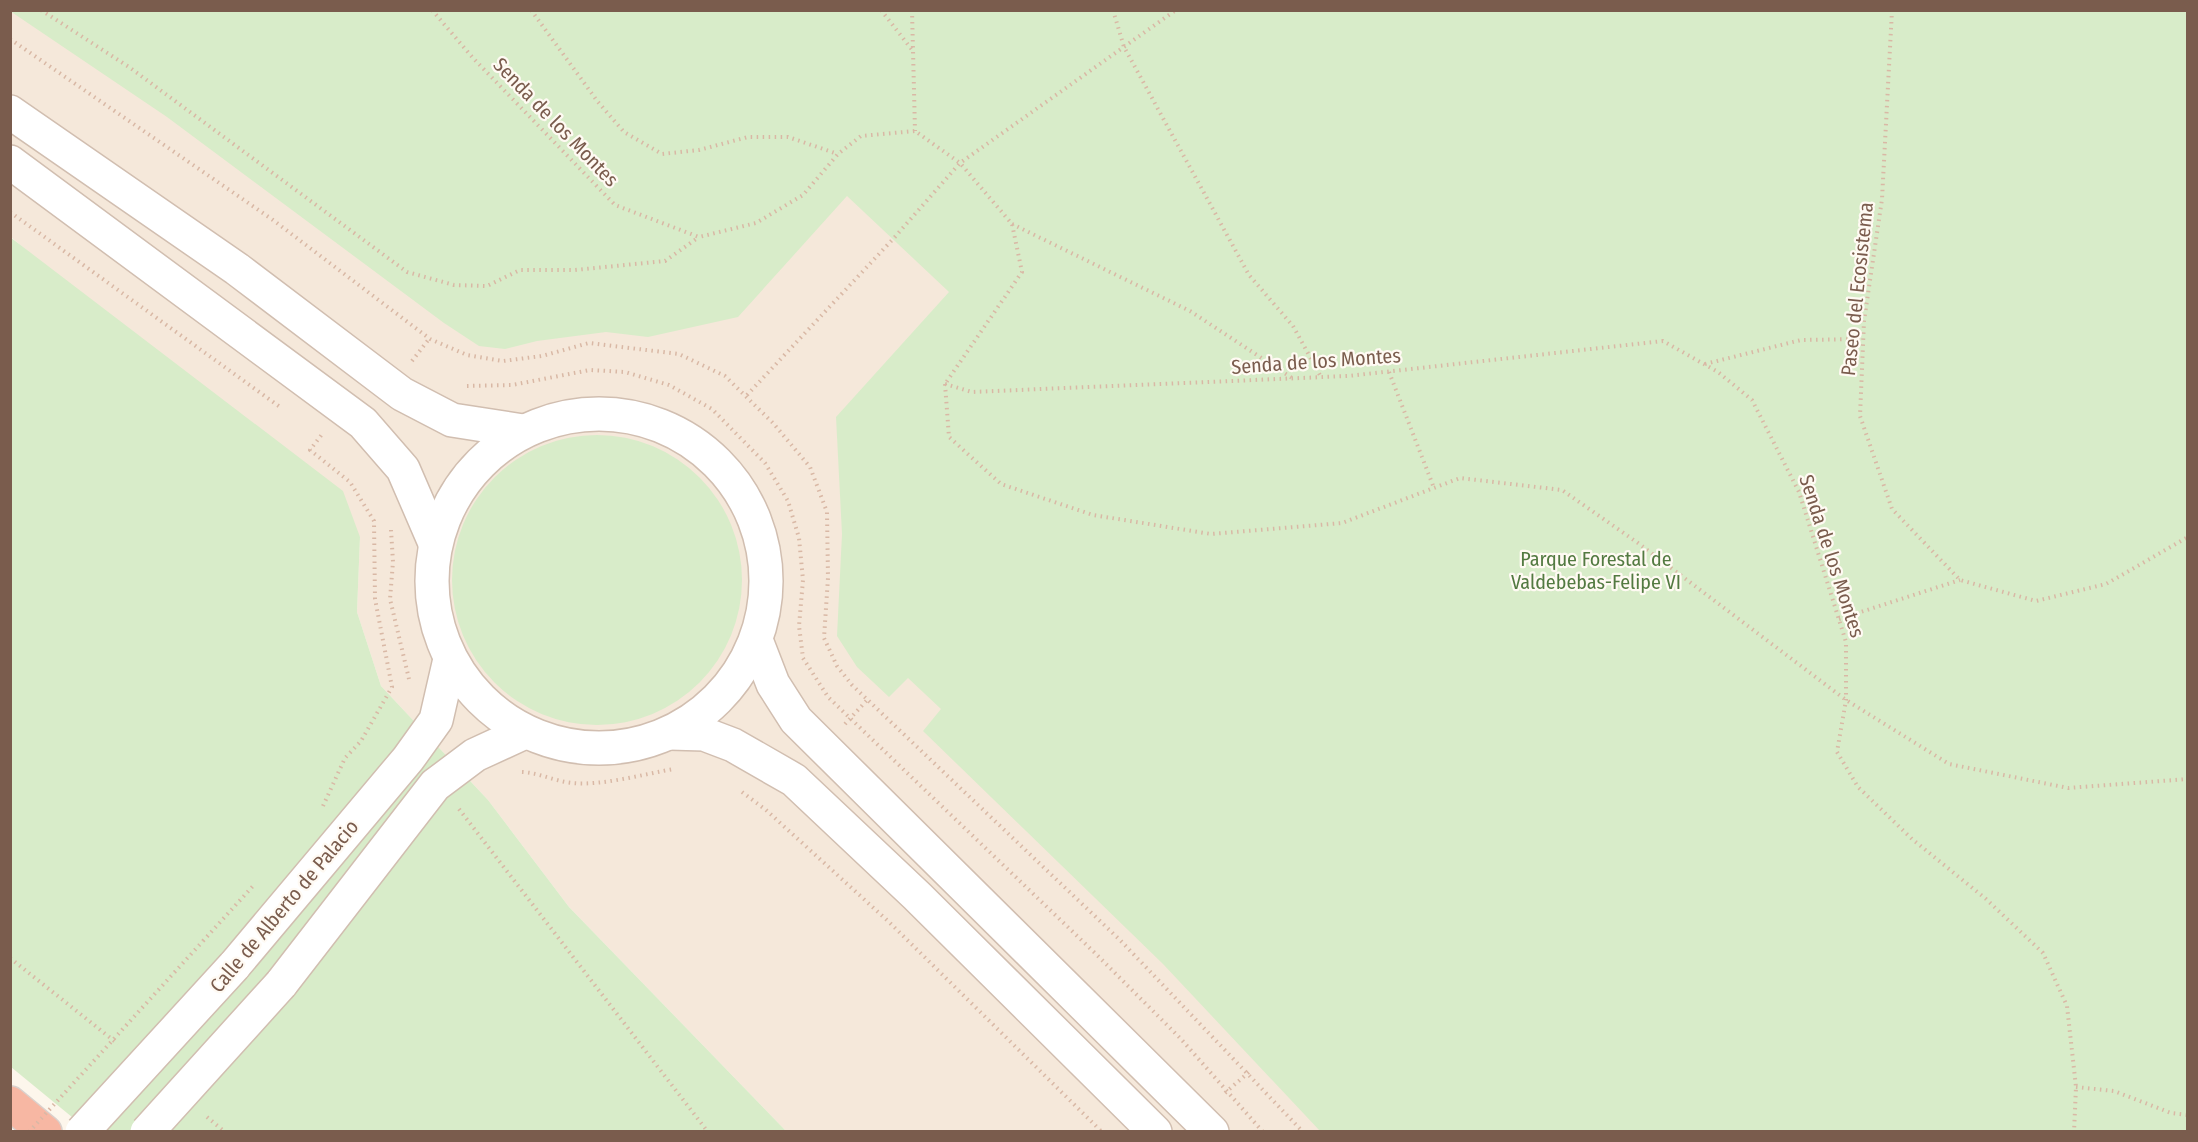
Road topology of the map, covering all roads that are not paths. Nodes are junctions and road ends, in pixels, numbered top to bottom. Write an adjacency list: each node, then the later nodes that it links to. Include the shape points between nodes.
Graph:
1 (10, 112): 3 (street, via 237,269 402,394 452,420)
2 (10, 162): 4 (street, via 363,423 404,469)
3 (524, 431): 4 (street, via 484,459 459,489); 5 (street, via 571,415 621,414 670,428 712,455 744,494 763,541 767,591)
4 (435, 543): 6 (street, via 433,602)
5 (756, 640): 8 (street, via 736,678 706,710); 14 (street, via 773,684 796,720)
6 (450, 659): 7 (street, via 482,701); 11 (street, Calle de Alberto de Palacio, bridge, via 436,720 408,759 234,966)
7 (525, 732): 8 (street, via 573,747 622,747); 12 (street, Calle de Alberto de Palacio, bridge, via 475,755 435,786 281,984)
8 (670, 733): 13 (street, via 704,734 733,745 794,780)
9 (10, 1103): 10 (highway)
10 (45, 1131)
11 (82, 1131)
12 (147, 1131)
13 (1155, 1131)
14 (1212, 1131)

